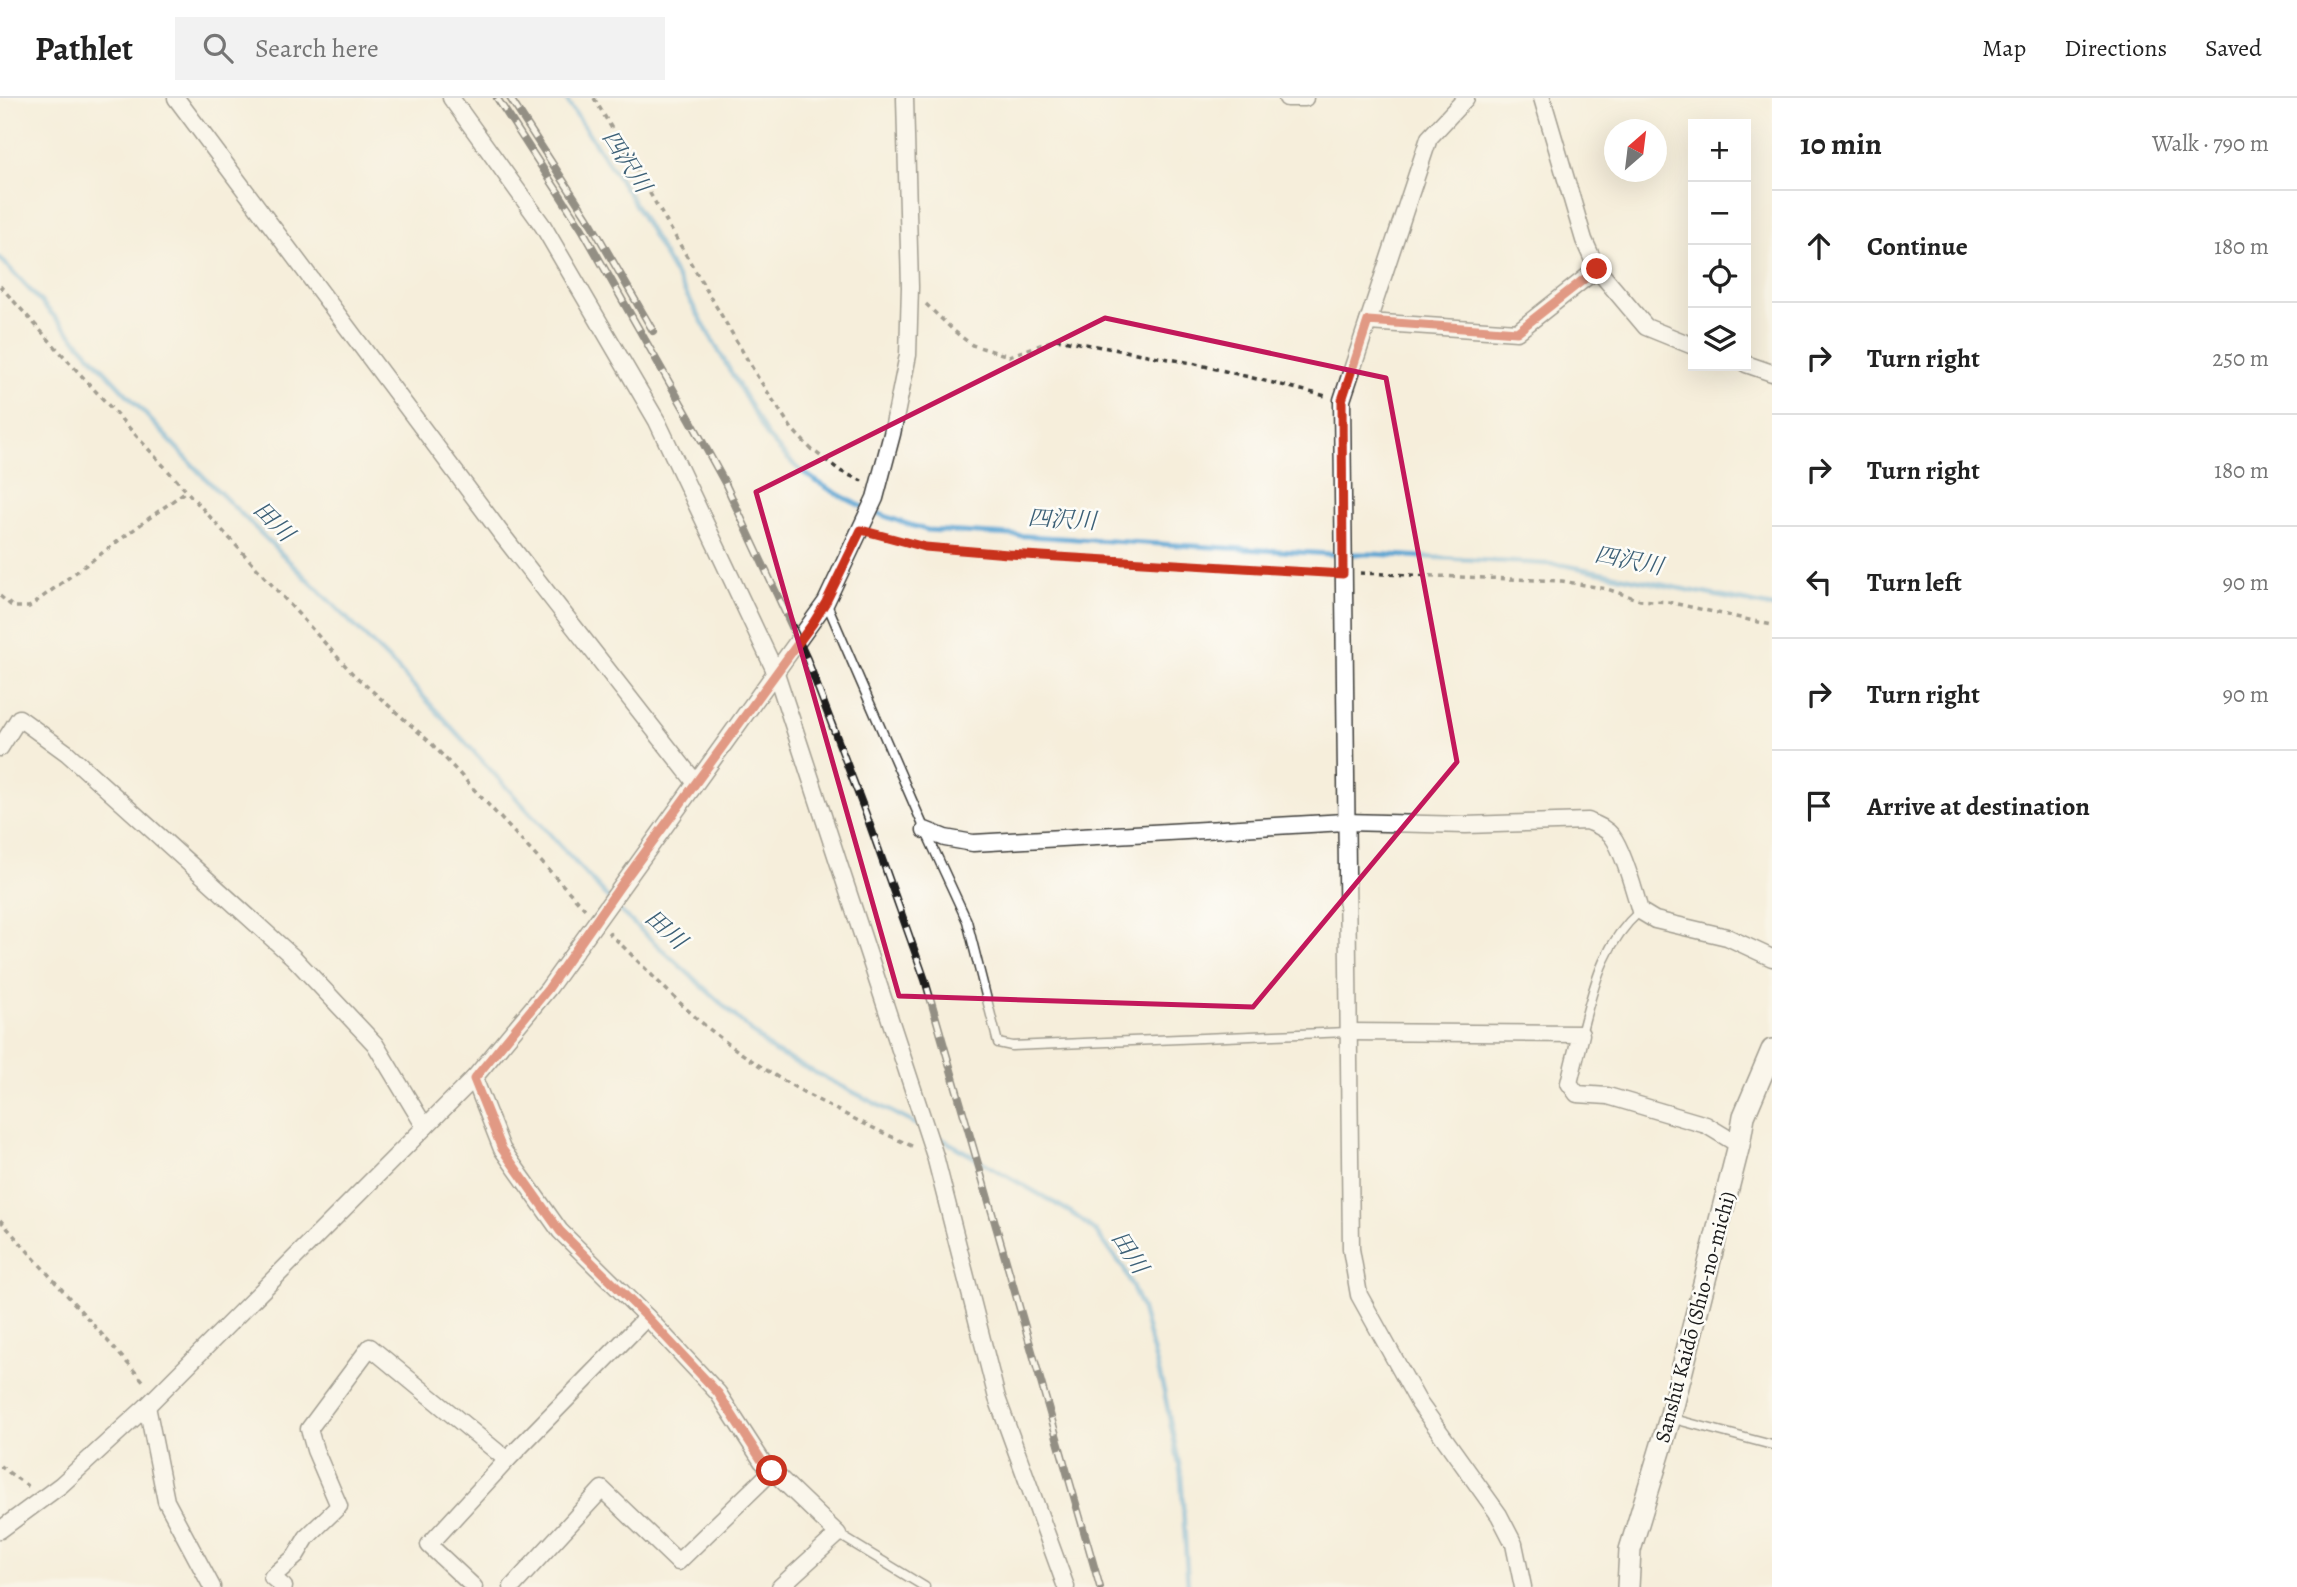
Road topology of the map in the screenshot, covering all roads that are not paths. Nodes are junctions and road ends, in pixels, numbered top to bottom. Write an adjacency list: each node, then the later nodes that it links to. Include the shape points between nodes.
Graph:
1 (176, 98): 16 (street, via 503,536)
2 (452, 98): 14 (street, via 543,226 657,421)
3 (905, 98): 13 (street, via 908,355 877,493)
4 (1287, 98): 5 (street)
5 (1305, 98)
6 (1466, 98): 9 (street, via 1429,138)
7 (1542, 98): 8 (street)
8 (1597, 269): 9 (street, via 1517,332); 10 (street, via 1646,327)
9 (1368, 321): 17 (street, via 1342,400)
10 (1688, 344)
11 (1751, 366): 12 (street)
12 (1772, 373)
13 (826, 602): 14 (street); 18 (lane)
14 (776, 673): 16 (street); 41 (street, via 922,1112 997,1398)
15 (0, 748): 25 (street, via 19,718 67,753 294,958 375,1044)
16 (695, 782): 24 (street, via 548,989)
17 (1345, 822): 18 (street, via 973,842); 19 (street, via 1588,821 1613,837); 21 (street)
18 (925, 830): 21 (lane, via 967,921 998,1043)
19 (1640, 911): 20 (street, via 1655,920 1727,937); 22 (lane, via 1625,925 1601,963)
20 (1772, 958)
21 (1348, 1032): 22 (street); 42 (street, via 1351,1250 1359,1295 1419,1403 1504,1525 1514,1544)
22 (1581, 1034): 26 (street, via 1569,1083 1577,1094 1608,1096 1706,1125)
23 (1772, 1050): 26 (street, Sanshū Kaidō (Shio-no-michi), via 1744,1116)
24 (474, 1079): 25 (street); 27 (street, via 502,1149 560,1231)
25 (425, 1128): 28 (street)
26 (1739, 1145): 29 (street, Sanshū Kaidō (Shio-no-michi))
27 (647, 1317): 31 (street); 32 (street, via 718,1393)
28 (152, 1401): 33 (street, via 61,1485); 35 (street, via 166,1501)
29 (1670, 1418): 30 (lane); 43 (street, Sanshū Kaidō (Shio-no-michi), via 1630,1550)
30 (1772, 1445)
31 (506, 1460): 36 (street, via 370,1347 309,1429 339,1506 272,1577); 37 (street, via 429,1545)
32 (772, 1471): 34 (street); 38 (street, via 678,1562 602,1489)
33 (0, 1530)
34 (838, 1534): 39 (street); 40 (lane)
35 (212, 1587)
36 (284, 1587)
37 (474, 1587)
38 (512, 1587)
39 (780, 1587)
40 (925, 1587)
41 (1066, 1587)
42 (1523, 1587)
43 (1628, 1587)

